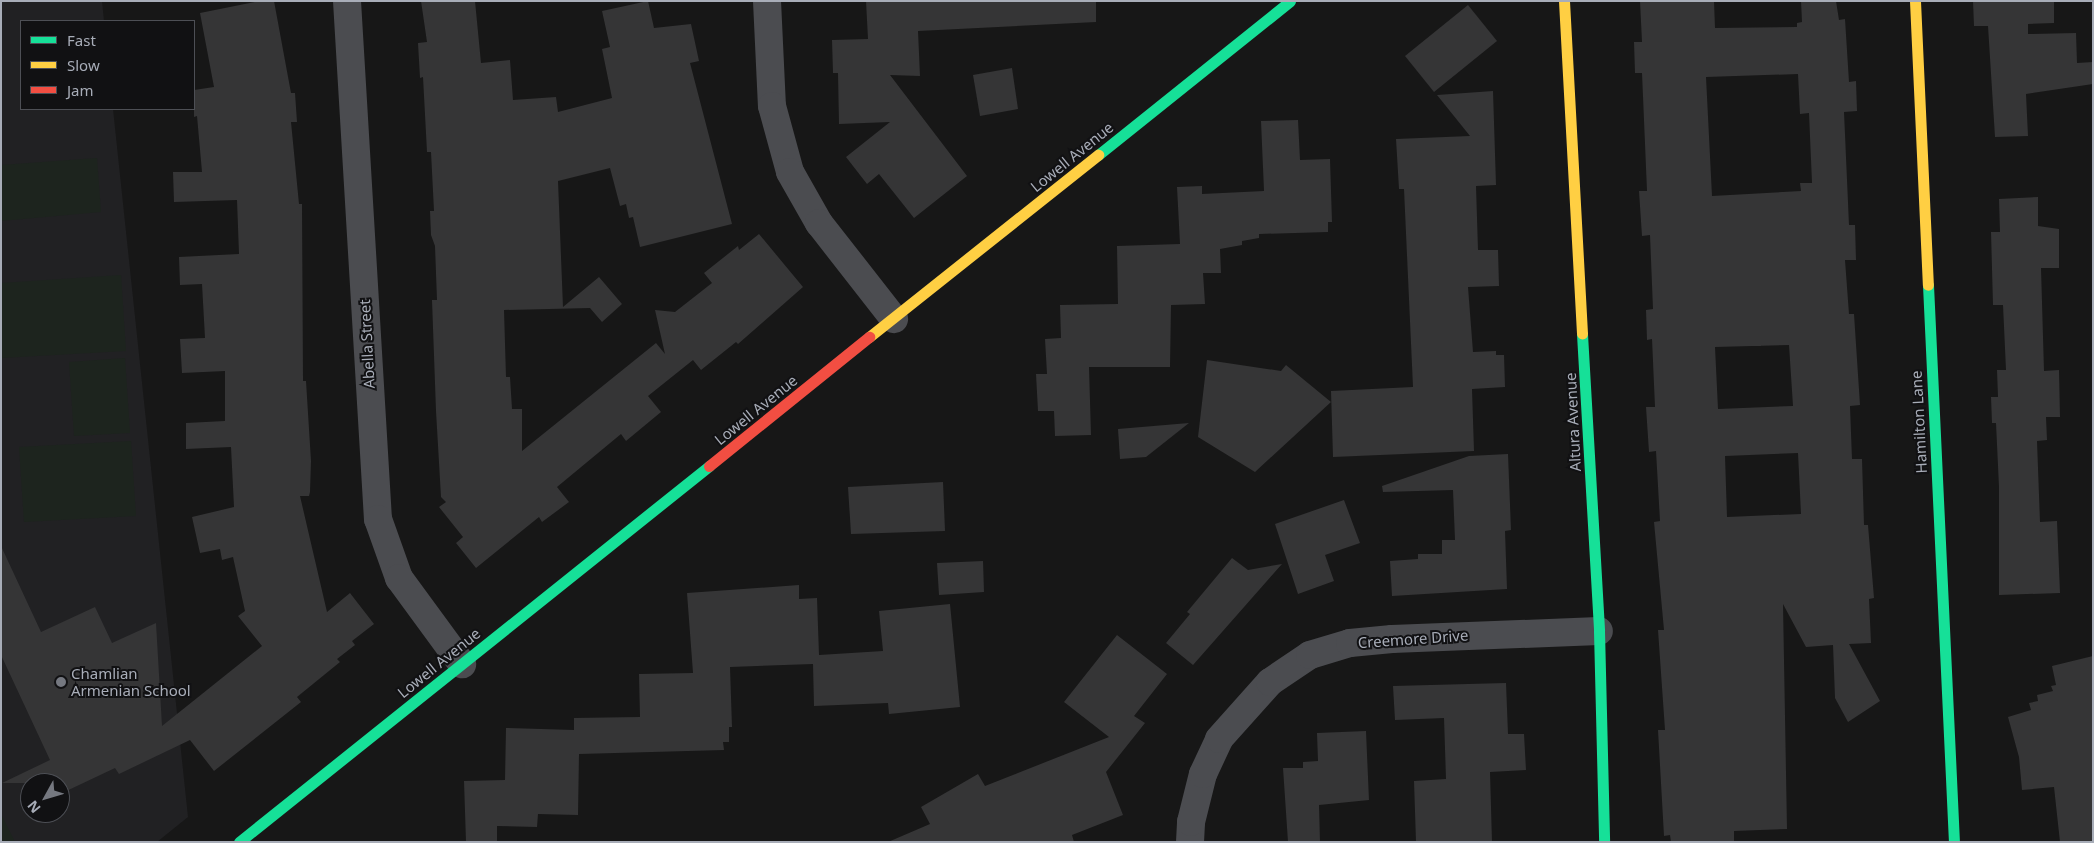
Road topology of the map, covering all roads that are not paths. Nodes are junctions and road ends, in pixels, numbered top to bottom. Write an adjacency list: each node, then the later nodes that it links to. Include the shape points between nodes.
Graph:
1 (347, 1): 8 (street, Abella Street, via 378,519 399,578)
2 (767, 1): 6 (street, via 772,106 790,172 819,223)
3 (1290, 1): 6 (street, Lowell Avenue)
4 (1564, 1): 7 (street, Altura Avenue)
5 (1914, 1): 12 (street, Hamilton Lane)
6 (894, 318): 8 (street, Lowell Avenue)
7 (1599, 630): 10 (street, Creemore Drive, via 1392,639 1350,643 1310,656 1270,682 1219,739 1203,774 1191,822); 11 (street, Altura Avenue)
8 (462, 664): 9 (street, Lowell Avenue)
9 (239, 842)
10 (1190, 842)
11 (1604, 842)
12 (1954, 842)

